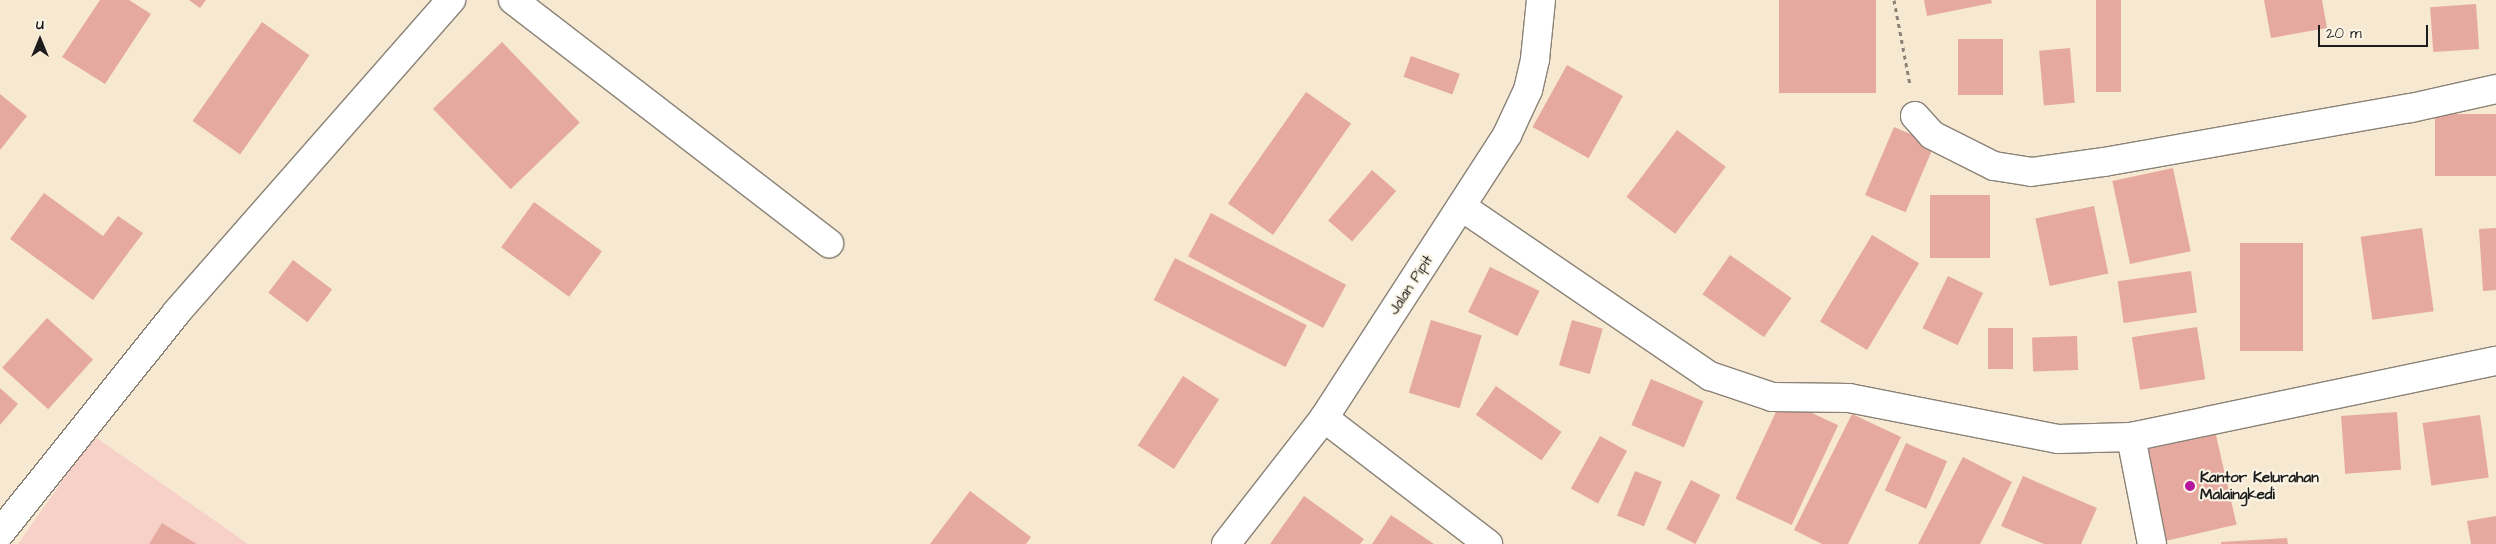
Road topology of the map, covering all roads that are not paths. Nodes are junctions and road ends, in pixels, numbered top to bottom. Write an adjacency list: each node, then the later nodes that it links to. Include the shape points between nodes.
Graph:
1 (451, 0): 11 (street, via 176,312)
2 (513, 0): 7 (street)
3 (1541, 0): 6 (street, Jalan Pipit, via 1536,59 1528,90 1507,135)
4 (2496, 89): 5 (street, via 2411,108 2031,172 1994,166 1932,135)
5 (1915, 116)
6 (1462, 207): 9 (street, Jalan Pipit); 10 (street, via 1710,376 1736,387 1772,397 1849,398 2028,435)
7 (829, 243)
8 (2496, 362): 10 (street)
9 (1324, 418): 12 (street, Jalan Pipit); 13 (street)
10 (2131, 437): 14 (street)
11 (0, 533)
12 (1226, 544)
13 (1488, 544)
14 (2152, 544)

